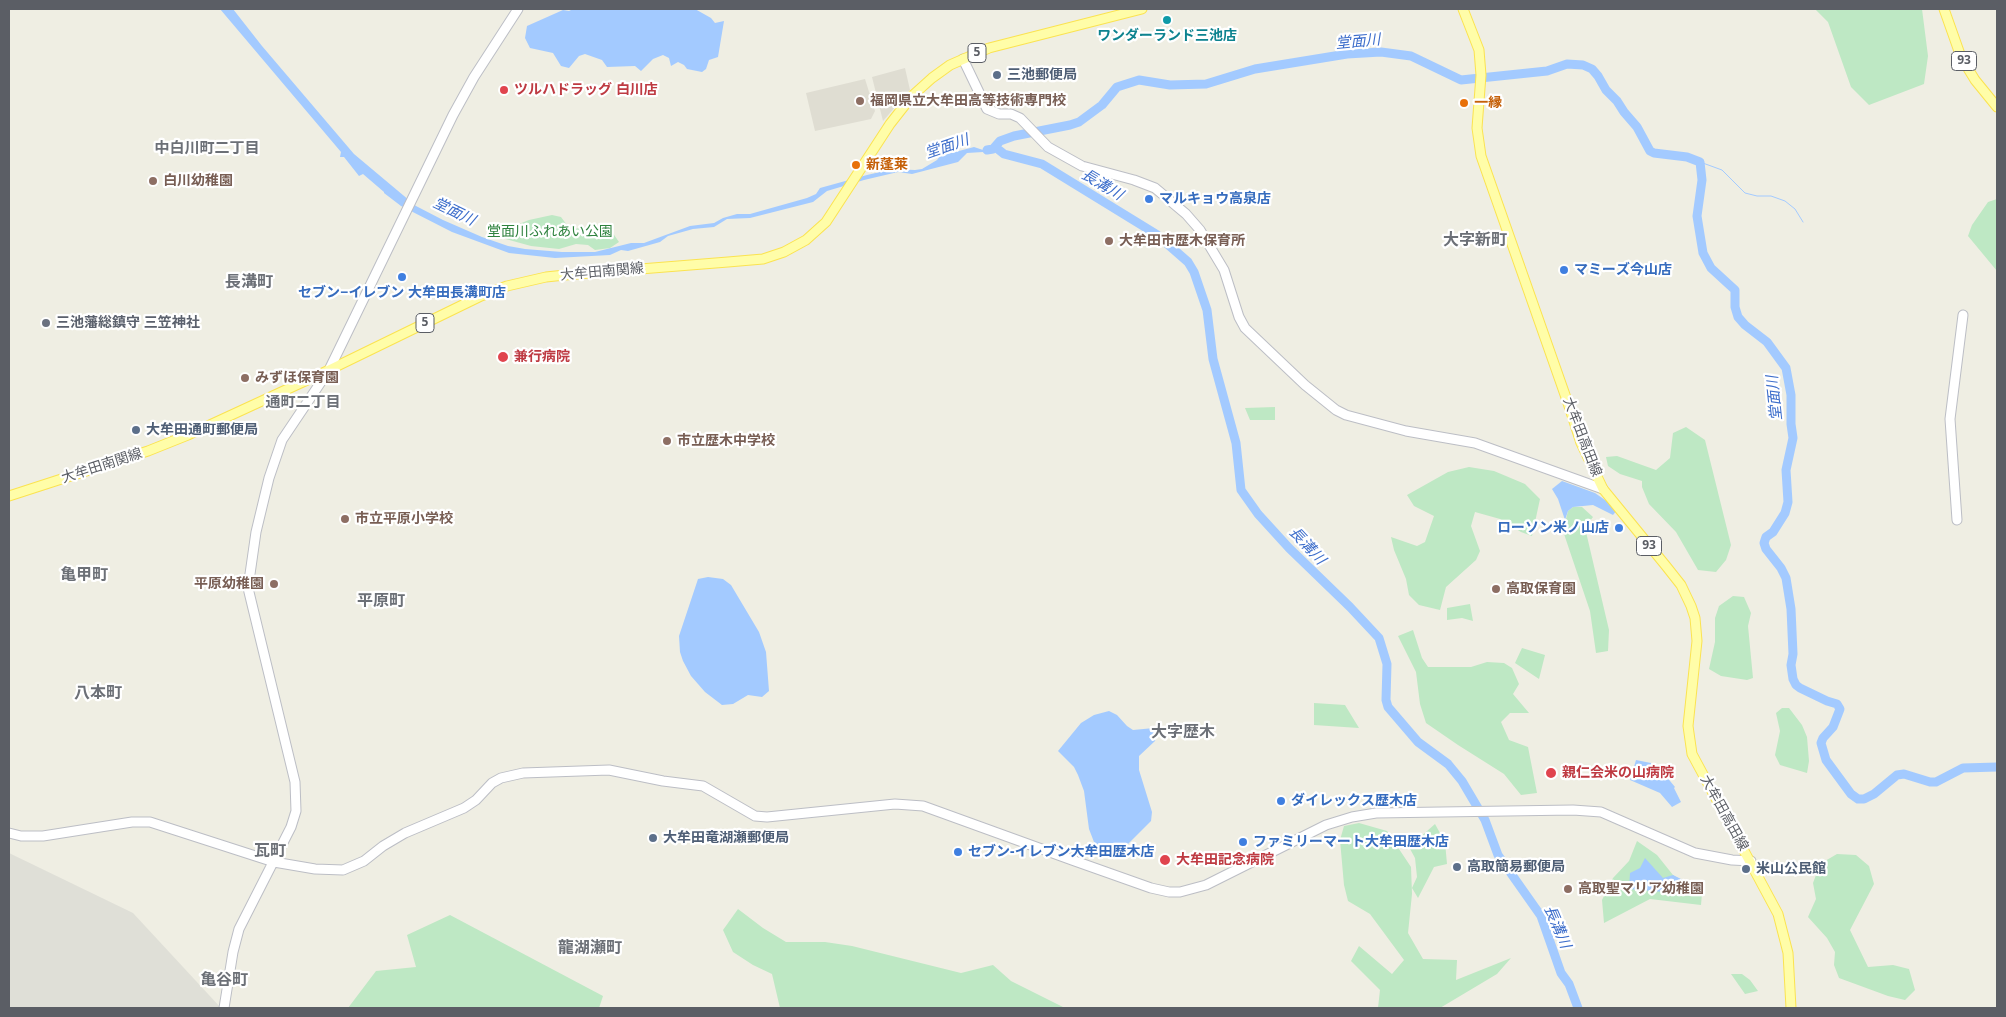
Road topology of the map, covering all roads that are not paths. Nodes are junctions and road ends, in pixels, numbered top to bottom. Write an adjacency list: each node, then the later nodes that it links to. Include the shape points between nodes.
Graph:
1 (518, 9): 8 (street, via 462,98)
2 (1142, 9): 5 (main road, 大牟田南関線 / 5, via 989,48)
3 (1463, 9): 9 (main road, 大牟田高田線 / 93, via 1479,50 1481,79 1477,128 1481,156 1581,443)
4 (1944, 9): 6 (main road, 93, via 1962,58)
5 (963, 59): 8 (main road, 大牟田南関線 / 5, via 932,78 912,96 826,222 806,240 784,252 763,259 565,275 521,282 481,296); 9 (street, via 987,110 1015,115 1048,148 1082,166 1147,183 1177,206 1200,230 1218,257 1245,328 1336,410 1406,432 1475,444)
6 (1997, 107)
7 (1963, 315): 11 (street, via 1950,419)
8 (328, 370): 10 (main road, 大牟田南関線 / 5, via 164,445); 14 (street, via 276,455 261,505 249,575 249,596 296,792 294,818)
9 (1603, 489): 13 (main road, 大牟田高田線 / 93, via 1666,566 1691,606 1697,641 1689,745)
10 (9, 496)
11 (1957, 520)
12 (9, 833): 14 (street, via 43,836 150,822)
13 (1751, 861): 14 (street, via 1695,853 1601,812 1376,813 1326,825 1206,885 1169,892 923,806 894,804 755,816 703,786 602,770 523,773 500,778 464,808 394,839 353,867 330,870); 16 (main road, 大牟田高田線 / 93, via 1783,928)
14 (274, 862): 15 (street, via 235,939)
15 (224, 1008)
16 (1791, 1008)

